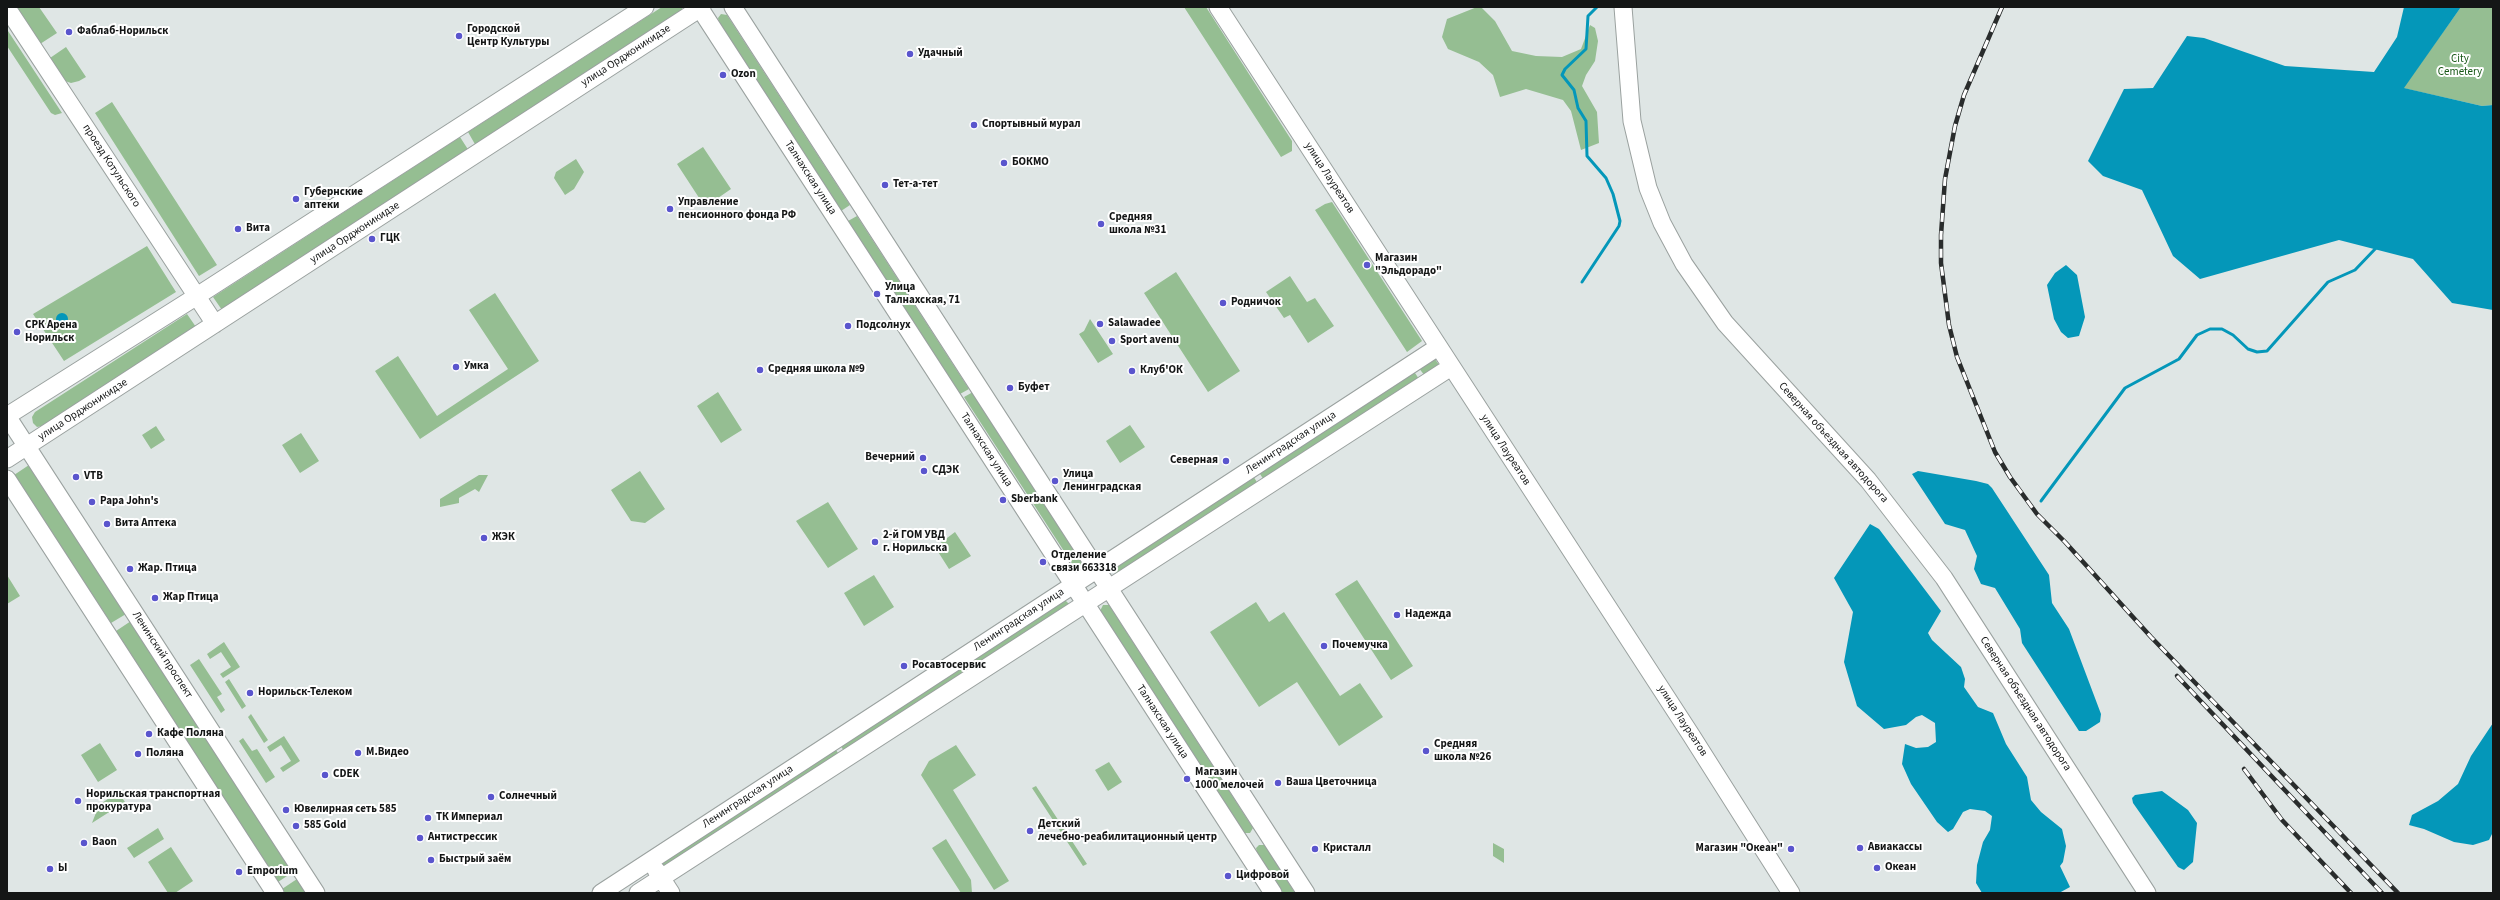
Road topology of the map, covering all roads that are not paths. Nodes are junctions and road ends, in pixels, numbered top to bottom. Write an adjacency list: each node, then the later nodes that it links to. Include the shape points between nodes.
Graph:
1 (645, 7): 7 (street)
2 (701, 7): 8 (street, улица Орджоникидзе); 16 (street, Талнахская улица)
3 (733, 7): 15 (street)
4 (1218, 7): 9 (street, улица Лауреатов)
5 (1623, 7): 30 (street, Северная объездная автодорога, via 1632,122 1648,188 1662,223 1684,264 1725,323 1868,480 1944,578)
6 (7, 8): 7 (street, проезд Котульского)
7 (197, 296): 8 (street, проезд Котульского); 11 (street)
8 (215, 324): 12 (street, улица Орджоникидзе)
9 (1438, 347): 10 (street, улица Лауреатов); 15 (street, Ленинградская улица)
10 (1451, 367): 17 (street, Ленинградская улица); 29 (street, улица Лауреатов, via 1692,735)
11 (7, 416): 12 (street, Ленинский проспект)
12 (27, 446): 13 (street, улица Орджоникидзе); 23 (street, Ленинский проспект)
13 (7, 459)
14 (7, 479): 22 (street)
15 (1098, 569): 16 (street, Ленинградская улица); 17 (street)
16 (1073, 585): 18 (street, Талнахская улица); 19 (street, Ленинградская улица)
17 (1110, 588): 18 (street, Ленинградская улица); 28 (street)
18 (1086, 604): 21 (street, Ленинградская улица); 27 (street, Талнахская улица)
19 (650, 861): 20 (street, Ленинградская улица); 21 (street)
20 (629, 874): 24 (street, Ленинградская улица); 25 (street)
21 (661, 878): 25 (street, Ленинградская улица); 26 (street)
22 (275, 893)
23 (316, 893)
24 (601, 893)
25 (640, 893)
26 (671, 893)
27 (1273, 893)
28 (1306, 893)
29 (1791, 893)
30 (2147, 893)

